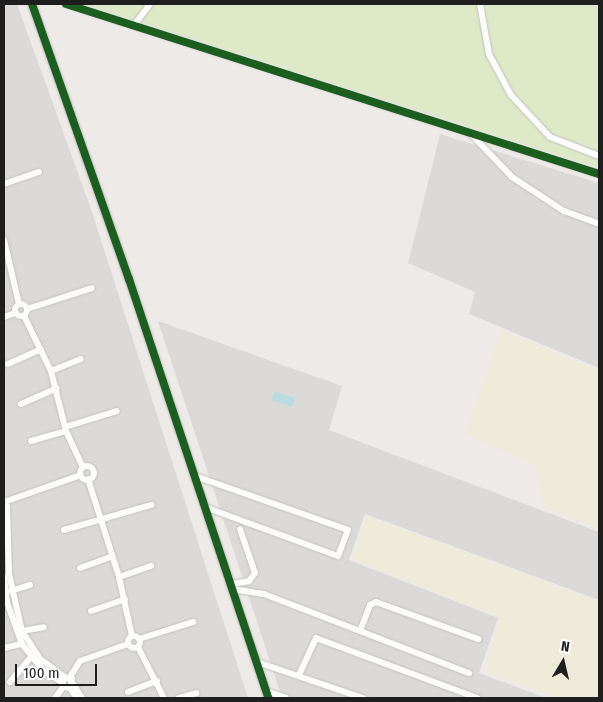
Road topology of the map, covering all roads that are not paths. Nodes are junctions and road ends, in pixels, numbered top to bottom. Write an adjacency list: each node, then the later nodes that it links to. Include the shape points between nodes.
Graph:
1 (32, 4): 30 (main road)
2 (66, 4): 5 (street)
3 (150, 4): 5 (street)
4 (480, 4): 7 (street, via 489,54 511,95 550,137)
5 (136, 24): 6 (street)
6 (469, 132): 9 (street); 11 (street, via 512,177 564,211)
7 (599, 156)
8 (39, 172): 10 (street)
9 (599, 174)
10 (4, 184)
11 (599, 224)
12 (4, 240): 14 (street)
13 (92, 288): 15 (street)
14 (19, 304): 15 (street); 16 (street)
15 (27, 309): 17 (street)
16 (15, 313): 17 (street); 18 (street)
17 (24, 316): 19 (street)
18 (4, 317)
19 (40, 349): 21 (street); 22 (street)
20 (80, 359): 22 (street)
21 (8, 364)
22 (51, 371): 23 (street)
23 (57, 388): 24 (street); 26 (street)
24 (21, 404)
25 (117, 411): 26 (street)
26 (65, 429): 27 (street); 28 (street)
27 (32, 441)
28 (83, 467): 29 (street); 31 (street, via 93,469 93,476)
29 (81, 475): 31 (street); 32 (street)
30 (195, 476): 34 (main road); 34 (street, via 348,530 338,556)
31 (88, 479): 35 (street)
32 (5, 503): 45 (street)
33 (151, 505): 35 (street)
34 (205, 507): 44 (main road)
35 (98, 519): 37 (street); 38 (street)
36 (240, 529): 44 (street, via 255,573 249,580)
37 (64, 530)
38 (111, 557): 40 (street); 42 (street)
39 (151, 566): 42 (street)
40 (80, 568)
41 (4, 577): 47 (street)
42 (119, 577): 46 (street)
43 (30, 584): 45 (street)
44 (232, 587): 51 (street, via 264,594); 60 (main road)
45 (11, 590): 52 (street)
46 (125, 599): 48 (street); 53 (street)
47 (6, 602): 55 (street)
48 (91, 611)
49 (193, 622): 53 (street)
50 (44, 627): 52 (street)
51 (360, 631): 54 (street, via 370,605 376,602); 61 (street)
52 (22, 632): 65 (street, via 40,659)
53 (136, 638): 56 (street); 57 (street)
54 (478, 639)
55 (22, 644): 58 (street); 59 (street)
56 (128, 644): 57 (street); 65 (street, via 80,661)
57 (138, 647): 63 (street)
58 (4, 648)
59 (30, 657): 64 (street); 65 (street)
60 (257, 662): 62 (street); 68 (main road)
61 (469, 673)
62 (299, 675): 75 (street); 76 (street, via 316,638)
63 (157, 681): 66 (street); 72 (street)
64 (10, 682)
65 (67, 683): 69 (street); 70 (street); 71 (street)
66 (128, 692)
67 (196, 693): 73 (street)
68 (267, 695): 74 (street)
69 (55, 698)
70 (77, 698)
71 (82, 698)
72 (164, 698)
73 (178, 698)
74 (286, 698)
75 (363, 698)
76 (477, 698)

